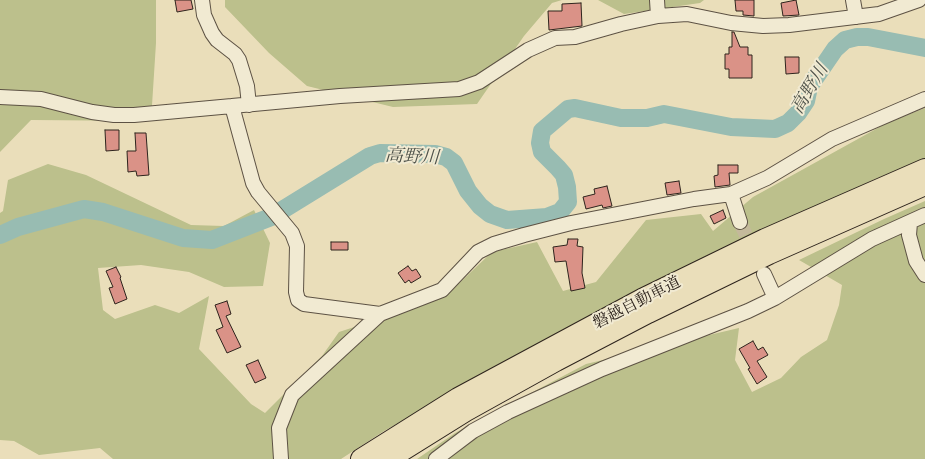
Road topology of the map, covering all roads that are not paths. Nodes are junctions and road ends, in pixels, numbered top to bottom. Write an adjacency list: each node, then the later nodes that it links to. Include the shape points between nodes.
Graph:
1 (202, 0): 9 (street, via 204,15 212,32 239,60)
2 (657, 0): 5 (street)
3 (853, 0): 6 (street)
4 (919, 0): 6 (street, via 879,14)
5 (658, 16): 6 (street, via 687,14 763,26); 9 (street, via 575,37 555,38 528,50 480,82 458,89)
6 (856, 17)
7 (0, 97): 10 (street, via 41,99 114,115)
8 (925, 99): 13 (street, via 832,139 767,178)
9 (249, 105): 10 (street)
10 (232, 106): 20 (street, via 253,183 283,220 297,246 298,300 304,304)
11 (925, 169): 22 (highway, 磐越自動車道, via 765,239 642,299 458,398)
12 (925, 186): 23 (highway, 磐越自動車道, via 769,254 648,313 466,411)
13 (731, 194): 15 (street); 20 (street, via 571,223 494,244 478,252 442,290)
14 (925, 215): 16 (street)
15 (740, 222)
16 (910, 222): 18 (street, via 916,261); 19 (street, via 872,239)
17 (764, 274): 19 (street)
18 (925, 275)
19 (775, 298): 24 (street, via 508,412 473,431)
20 (380, 314): 21 (street, via 292,395 279,428)
21 (281, 459)
22 (361, 459)
23 (389, 459)
24 (436, 459)

